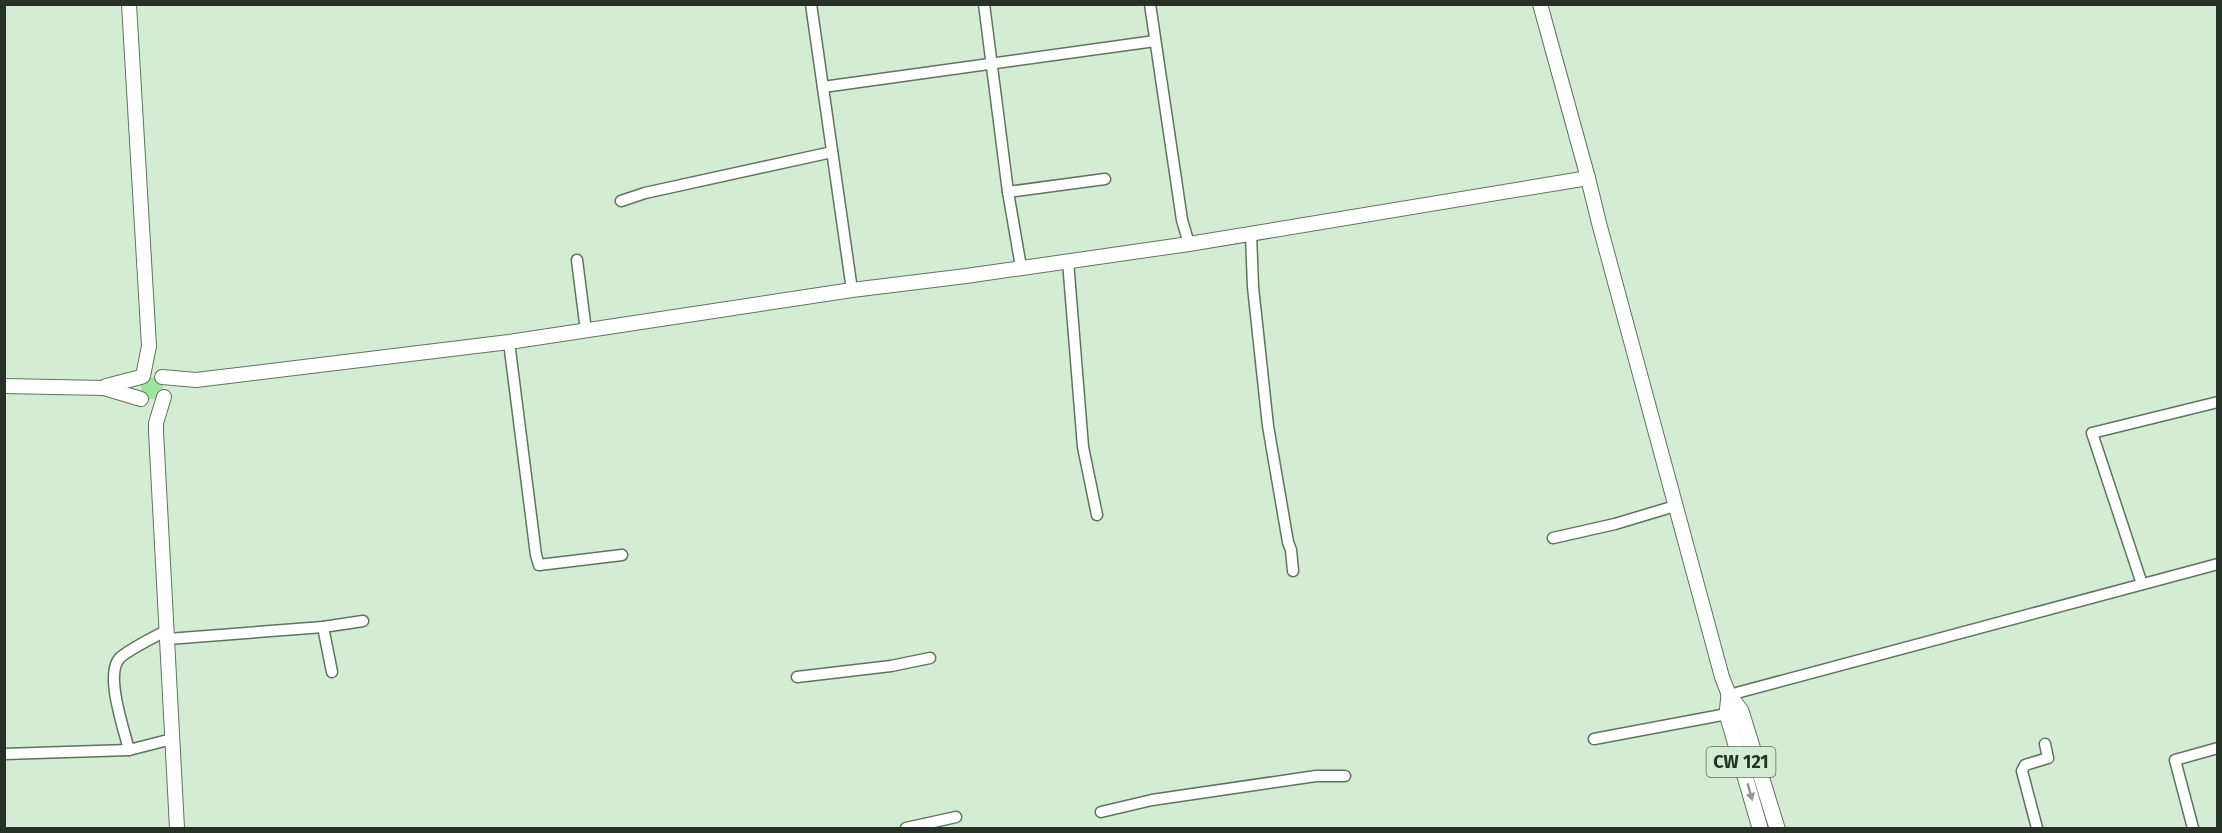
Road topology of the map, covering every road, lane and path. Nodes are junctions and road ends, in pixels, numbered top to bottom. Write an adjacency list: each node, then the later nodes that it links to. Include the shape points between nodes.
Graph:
1 (129, 4): 22 (main road)
2 (811, 4): 8 (street)
3 (984, 4): 7 (street)
4 (1150, 4): 6 (street)
5 (1540, 4): 10 (main road, CW 121)
6 (1155, 41): 7 (street); 15 (street)
7 (992, 64): 8 (street); 12 (street)
8 (823, 87): 9 (street)
9 (832, 152): 13 (street); 19 (street)
10 (1588, 178): 14 (main road); 32 (main road, CW 121)
11 (1105, 179): 12 (street)
12 (1008, 192): 18 (street)
13 (621, 201)
14 (1251, 234): 15 (main road); 37 (street, via 1268,426)
15 (1189, 244): 17 (main road)
16 (577, 260): 20 (street)
17 (1068, 261): 18 (main road); 33 (street, via 1083,447)
18 (1021, 267): 19 (main road)
19 (852, 290): 20 (main road)
20 (586, 331): 21 (main road)
21 (509, 342): 25 (main road); 35 (street, via 539,565)
22 (149, 346): 23 (main road); 24 (main road)
23 (142, 377): 24 (main road, via 152,373); 27 (main road); 29 (main road, via 136,388)
24 (162, 377): 25 (main road); 28 (main road, via 167,386)
25 (196, 380): 28 (main road, via 169,390)
26 (4, 386): 27 (main road)
27 (95, 387): 29 (main road)
28 (165, 396): 29 (main road, via 152,404); 31 (main road)
29 (142, 400): 31 (main road)
30 (2217, 402): 38 (street, via 2092,433)
31 (156, 431): 41 (main road)
32 (1676, 506): 34 (street); 45 (main road, CW 121)
33 (1097, 515)
34 (1553, 538)
35 (622, 555)
36 (2217, 564): 38 (street)
37 (1293, 571)
38 (2142, 584): 45 (street)
39 (363, 621): 40 (street)
40 (323, 627): 41 (street); 43 (street)
41 (168, 634): 47 (main road); 51 (street, via 119,658 114,669 115,694)
42 (930, 658): 44 (street)
43 (332, 672)
44 (797, 677)
45 (1729, 695): 46 (highway, CW 121); 59 (highway, via 1741,711)
46 (1728, 714): 48 (street); 58 (highway, CW 121, one-way to 58)
47 (172, 739): 51 (street); 56 (main road)
48 (1594, 739)
49 (2045, 744): 60 (street, via 2048,758 2025,765 2022,771)
50 (2217, 748): 61 (street, via 2175,760)
51 (129, 750): 52 (street)
52 (4, 754)
53 (1345, 777): 54 (street, via 1316,776 1211,791)
54 (1101, 812)
55 (956, 817): 57 (street)
56 (177, 828)
57 (906, 828)
58 (1760, 828)
59 (1778, 828)
60 (2037, 828)
61 (2193, 828)

